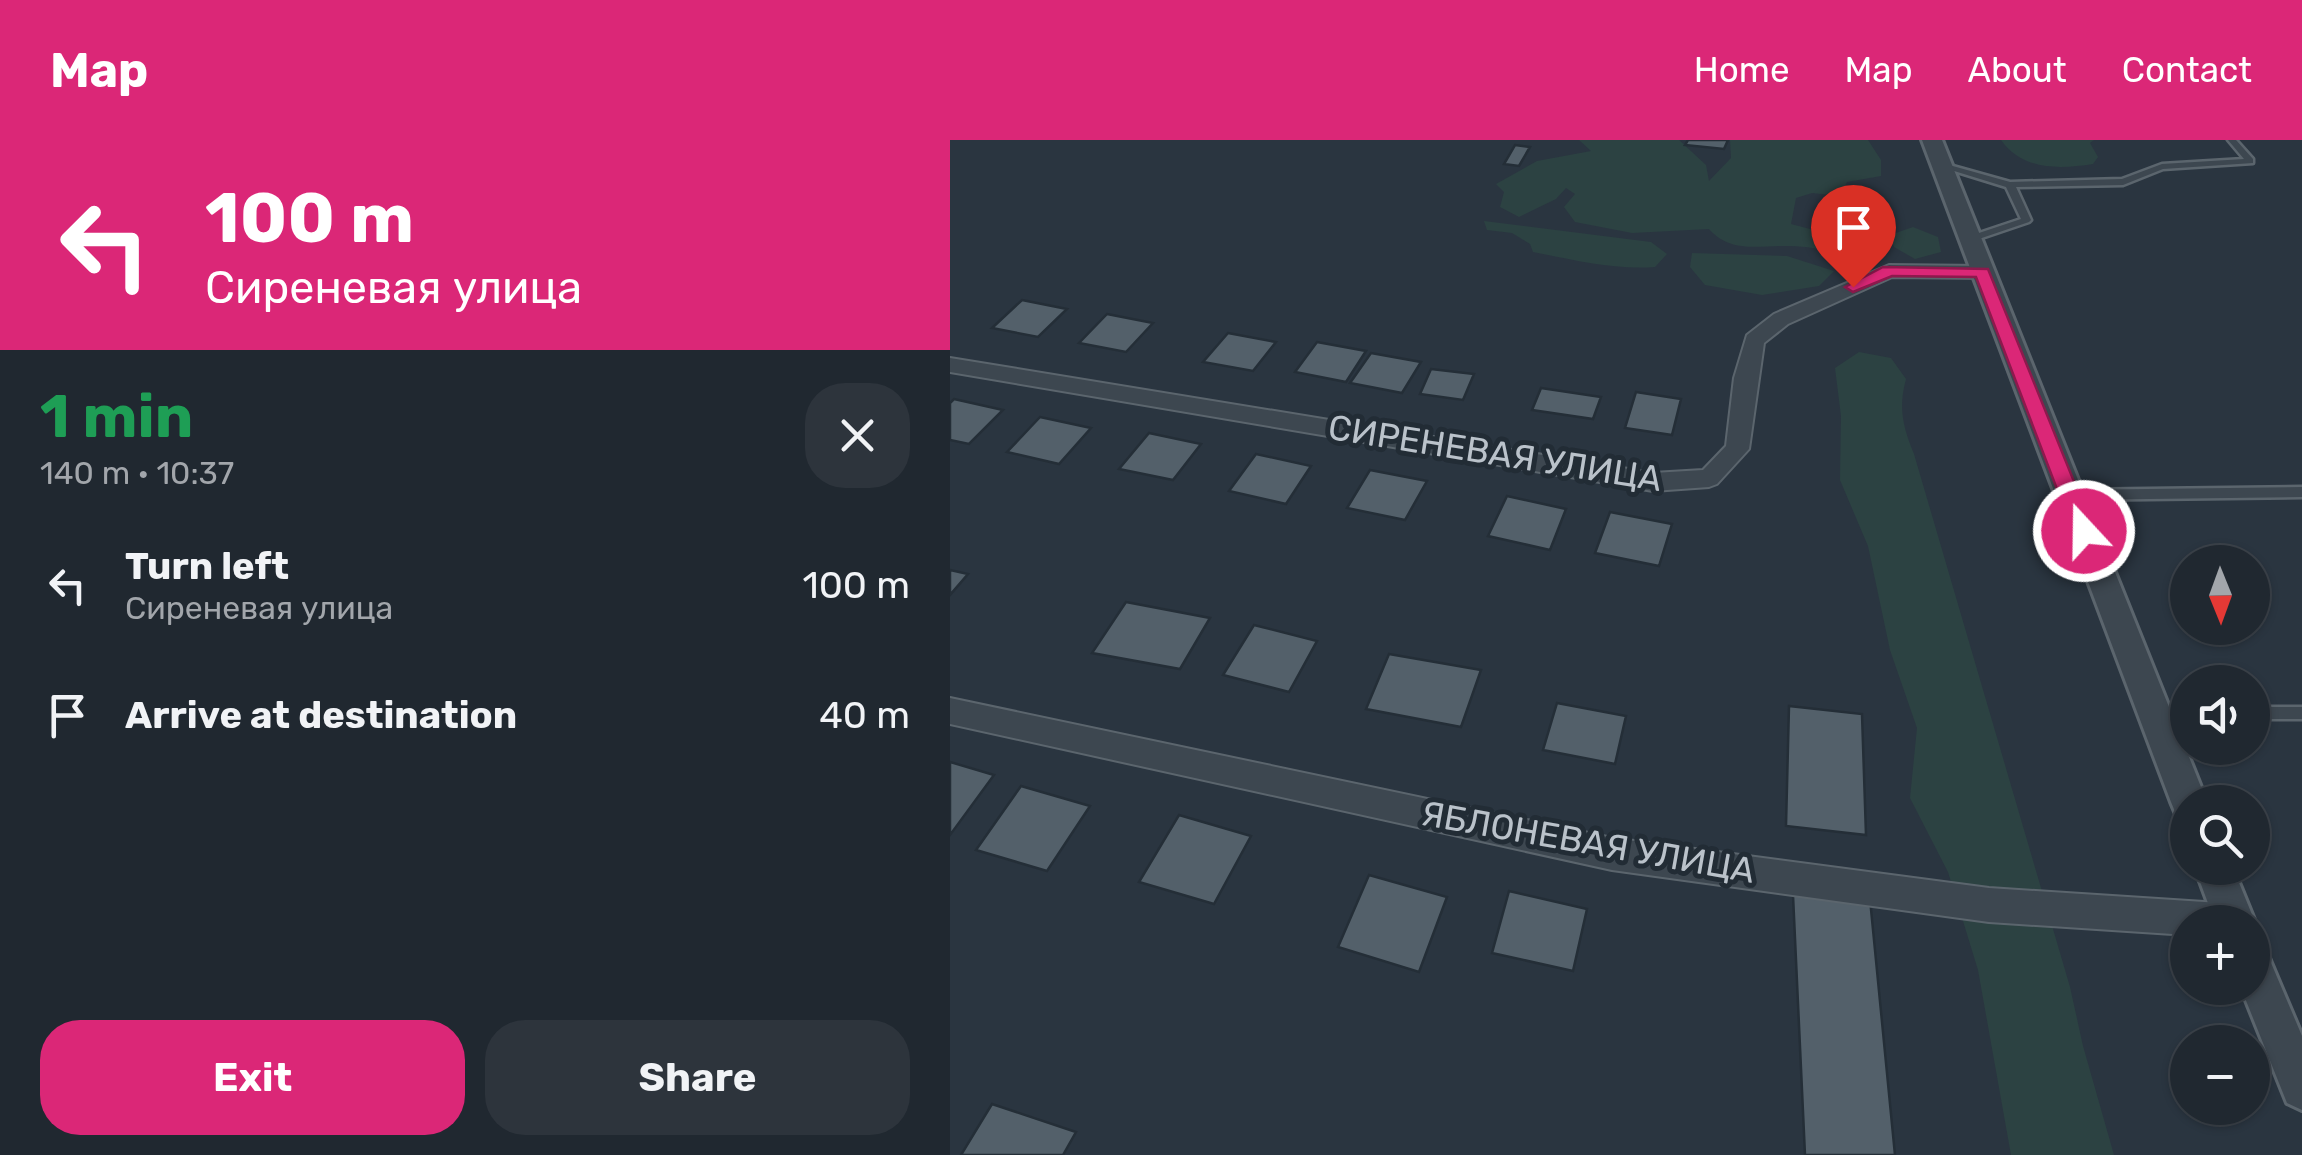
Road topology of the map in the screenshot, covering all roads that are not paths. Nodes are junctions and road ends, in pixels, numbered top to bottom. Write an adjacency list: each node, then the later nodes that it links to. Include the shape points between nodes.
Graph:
1 (2232, 140): 3 (lane, via 2250,161 2162,167 2124,182)
2 (1937, 153): 3 (lane); 4 (street)
3 (2010, 185): 4 (lane, via 2026,220)
4 (1970, 238): 5 (street)
5 (1982, 272): 6 (street, СИРЕНЕВАЯ УЛИЦА, via 1889,271 1781,319 1754,340 1737,449 1709,478 1653,482); 8 (street)
6 (950, 365)
7 (2302, 492): 8 (lane)
8 (2069, 495): 11 (street)
9 (950, 711): 15 (street, ЯБЛОНЕВАЯ УЛИЦА, via 1612,854 1989,905)
10 (2302, 713): 13 (lane)
11 (2154, 714): 12 (lane); 14 (street)
12 (2170, 714)
13 (2270, 714)
14 (2182, 785)
15 (2170, 918)
16 (2268, 1005): 17 (street)
17 (2302, 1088)

